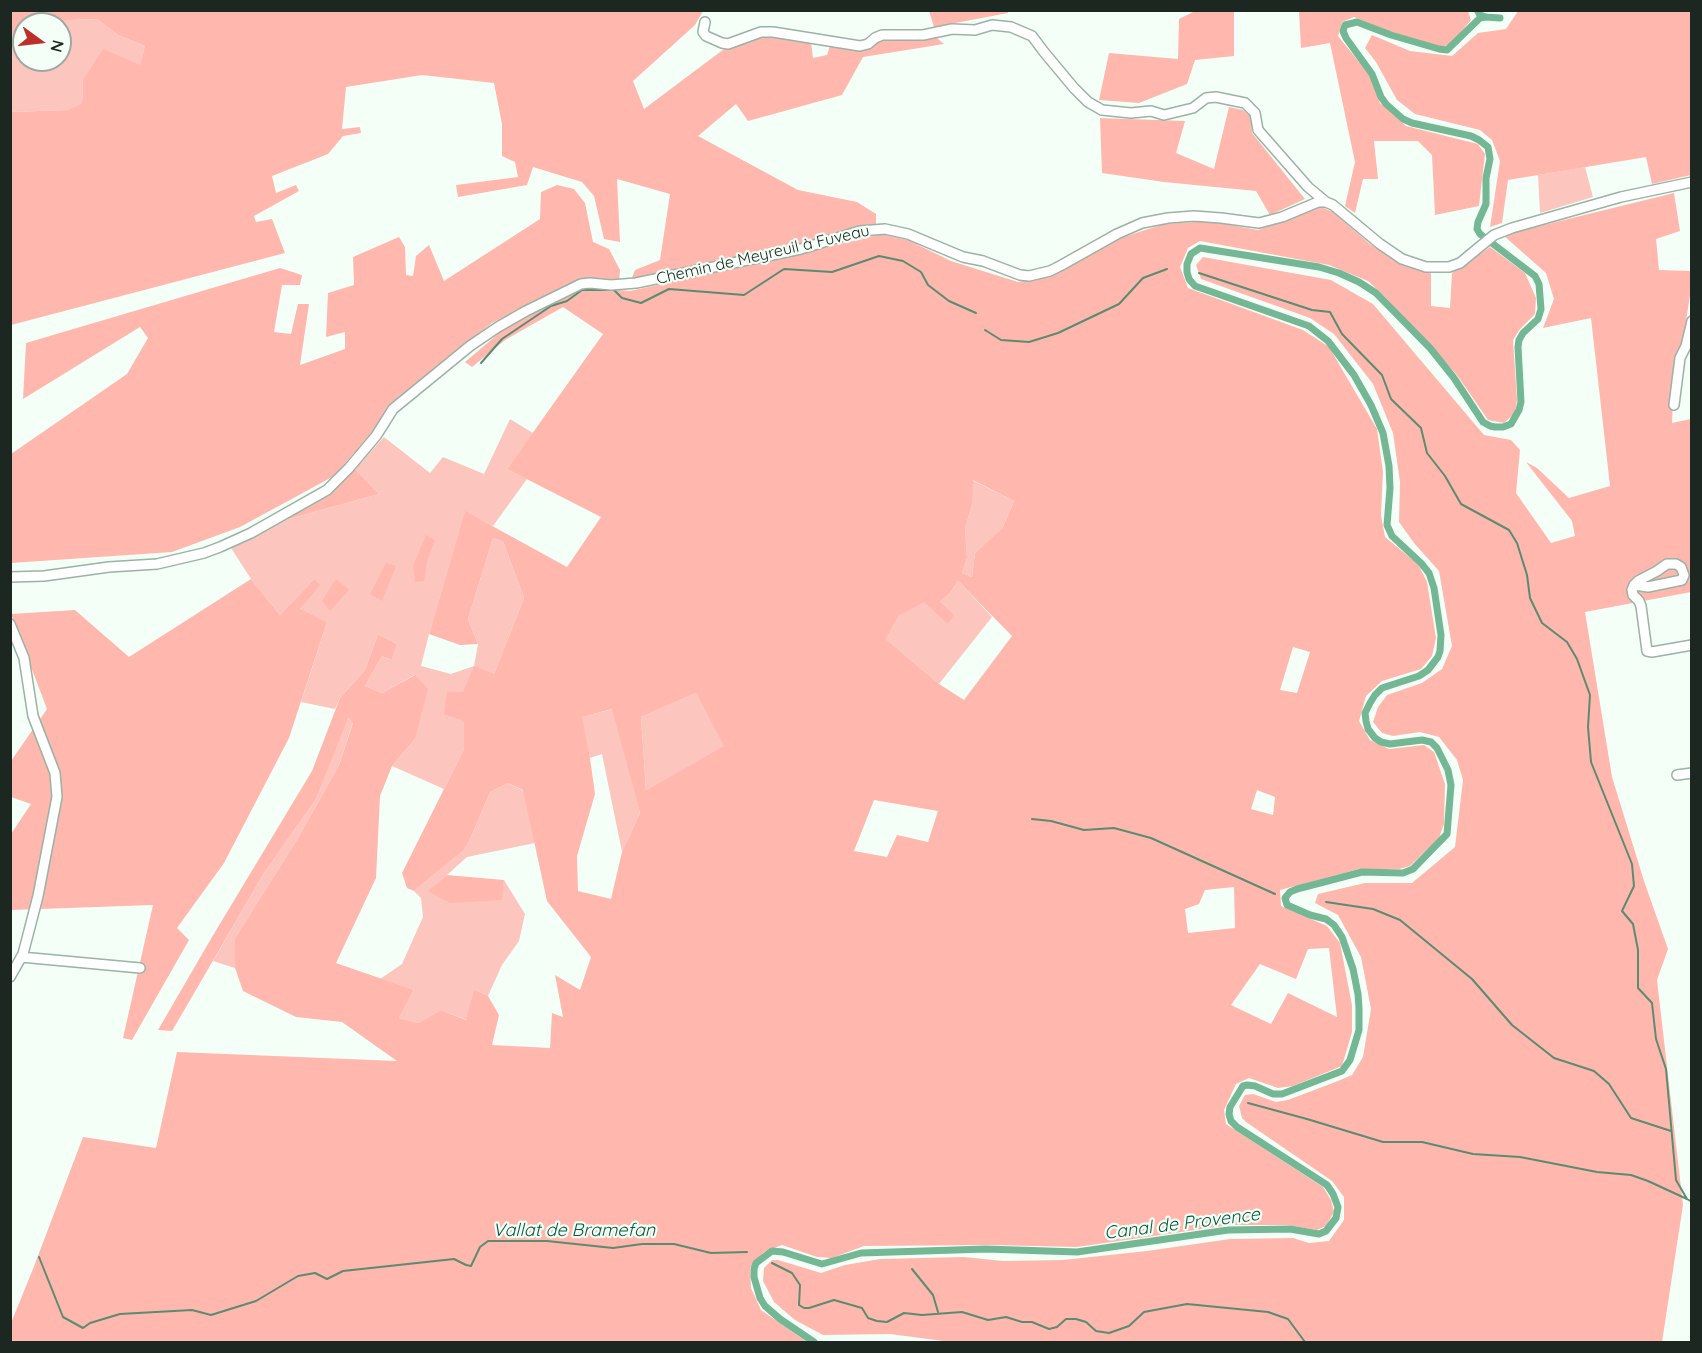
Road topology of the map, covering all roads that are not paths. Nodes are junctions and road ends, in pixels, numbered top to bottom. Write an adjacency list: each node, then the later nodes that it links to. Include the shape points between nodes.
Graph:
1 (705, 22): 3 (street, via 706,36 728,44 761,32 860,46 882,35 923,35 992,25 1011,27 1032,36 1074,88 1102,110 1164,115 1216,97 1245,104 1255,113 1258,130)
2 (1692, 182): 3 (street, via 1621,197 1494,234 1460,263 1438,268 1414,264 1391,252)
3 (1326, 202): 6 (street, Chemin de Meyreuil à Fuveau, via 1259,223 1194,216 1142,223 1050,271 1029,276 885,229 861,231 801,249 636,283 581,284 516,316 470,346 393,409 376,436 327,489 251,533 204,553 157,564)
4 (1692, 321): 5 (street, via 1680,358)
5 (1674, 405)
6 (10, 577)
7 (1634, 585): 7 (street, via 1648,587 1679,581 1684,578 1683,570 1676,564 1667,564); 9 (street, via 1647,651)
8 (10, 624): 12 (street, via 24,658 33,716 55,773 57,797 38,896)
9 (1692, 645)
10 (1692, 773): 11 (street)
11 (1677, 775)
12 (21, 957): 13 (street); 14 (street)
13 (141, 968)
14 (10, 977)

